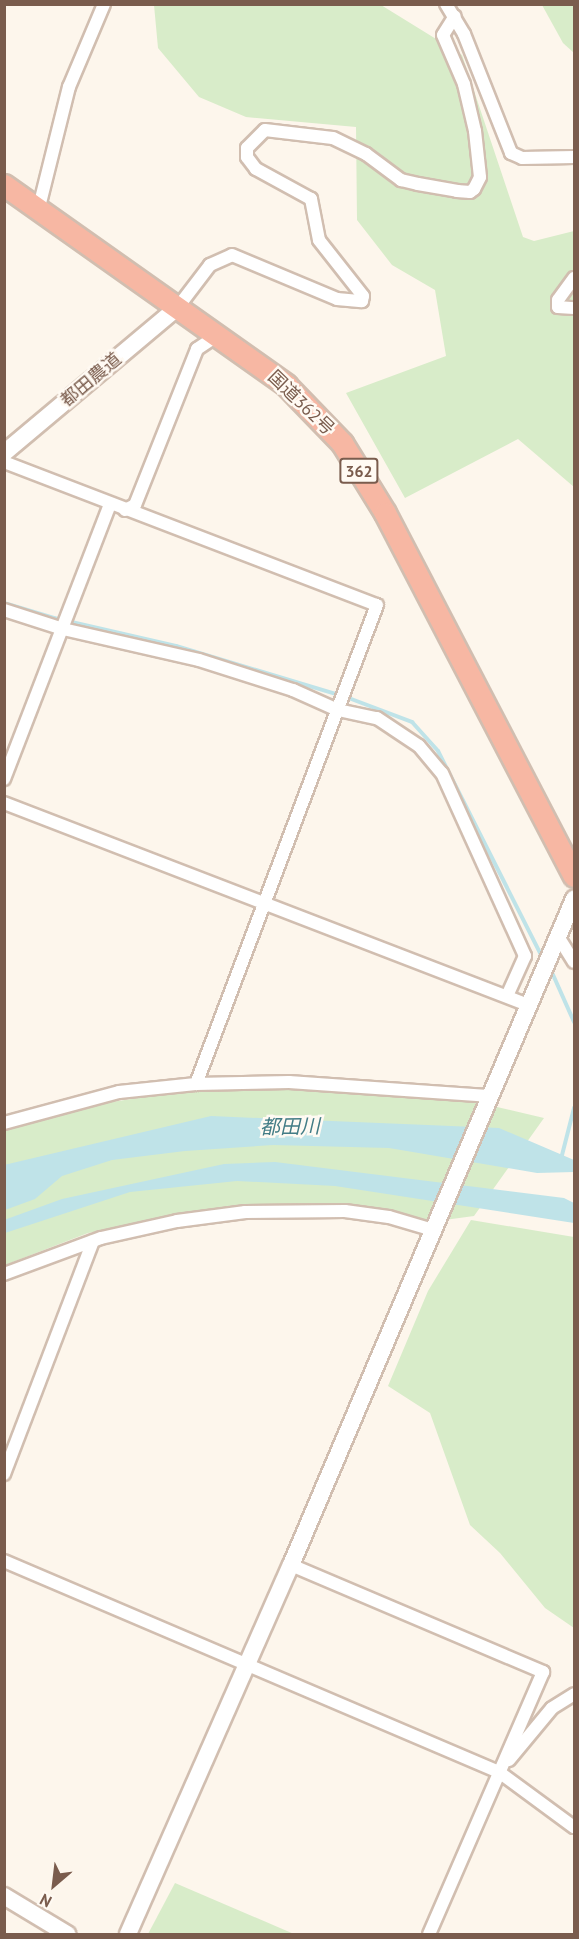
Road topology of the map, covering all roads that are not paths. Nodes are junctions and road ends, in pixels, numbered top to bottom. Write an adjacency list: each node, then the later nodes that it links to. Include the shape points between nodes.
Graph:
1 (104, 4): 6 (street, via 69,87)
2 (446, 4): 3 (street)
3 (454, 16): 4 (street, via 511,153 522,158); 8 (street, via 443,35 464,84 477,139 480,177 474,189 457,191 401,180 333,138 265,130 247,147 247,157 256,169 311,199 319,240 363,296 362,301 337,299 232,255 210,265)
4 (574, 157)
5 (4, 185): 6 (highway, 国道362号 / 362)
6 (39, 207): 8 (highway, 国道362号 / 362)
7 (574, 278): 9 (street, via 558,300 558,307)
8 (178, 307): 10 (highway, 国道362号 / 362); 11 (street, 都田農道)
9 (574, 308)
10 (219, 334): 14 (street, via 197,349 135,505); 20 (highway, 国道362号 / 362, via 286,385 342,443 385,513)
11 (4, 453)
12 (4, 462): 13 (street)
13 (110, 504): 14 (street); 16 (street)
14 (125, 510): 17 (street, via 377,605)
15 (4, 610): 16 (street)
16 (63, 628): 17 (street, via 199,660); 18 (street)
17 (338, 709): 22 (street); 25 (street, via 377,718 397,730 419,746 442,773 525,956)
18 (4, 779)
19 (4, 803): 22 (street)
20 (574, 876)
21 (574, 899): 23 (street)
22 (264, 902): 25 (street); 27 (street)
23 (556, 944): 24 (street); 26 (street)
24 (574, 962)
25 (507, 996): 26 (street)
26 (528, 1005): 28 (street)
27 (196, 1084): 28 (street, via 289,1082); 29 (street, via 119,1092)
28 (487, 1101): 30 (street)
29 (4, 1123)
30 (433, 1230): 31 (street, via 389,1217 299,1209 177,1221); 35 (street)
31 (93, 1241): 32 (street); 33 (street)
32 (4, 1274)
33 (4, 1474)
34 (4, 1561): 36 (street)
35 (291, 1565): 36 (street); 38 (street, via 543,1671)
36 (246, 1667): 38 (street); 42 (street)
37 (574, 1694): 38 (street, via 552,1708)
38 (499, 1772): 39 (street); 43 (street)
39 (574, 1827)
40 (4, 1896): 41 (street)
41 (67, 1935)
42 (128, 1935)
43 (429, 1935)

